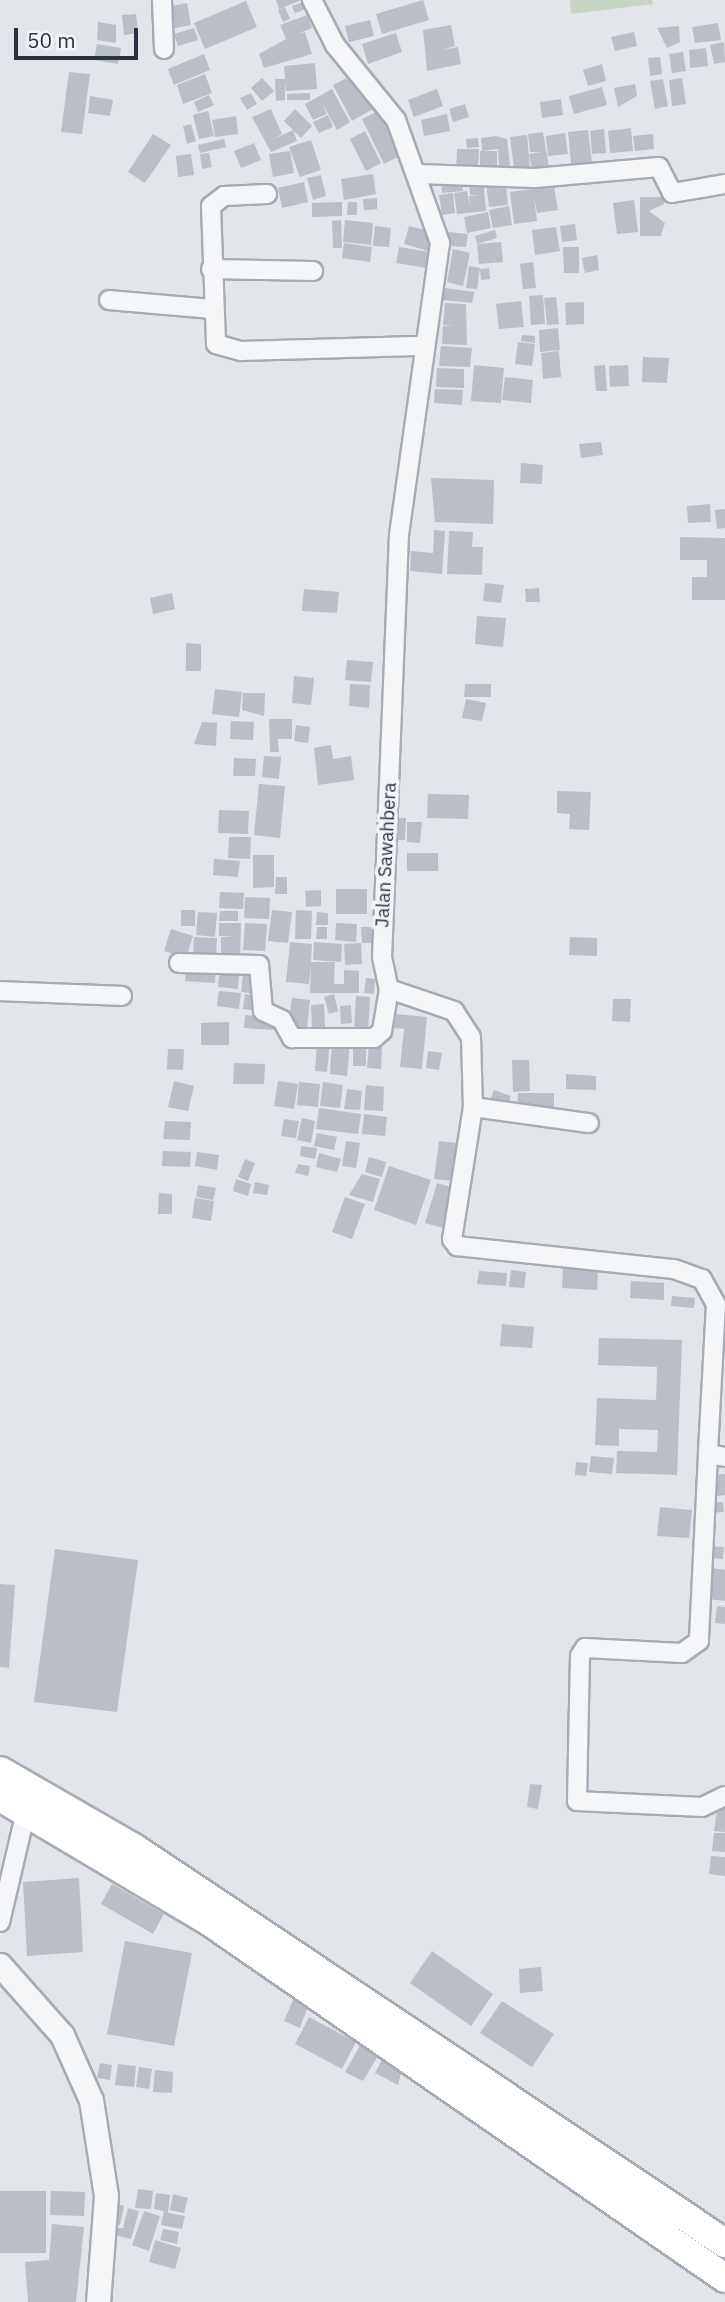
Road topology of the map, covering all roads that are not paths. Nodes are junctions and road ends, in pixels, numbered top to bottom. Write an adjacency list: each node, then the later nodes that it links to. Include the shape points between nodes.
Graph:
1 (162, 0): 3 (street)
2 (312, 0): 4 (street, Jalan Sawahbera, via 335,46 396,120)
3 (164, 49)
4 (418, 174): 5 (street, via 536,178 659,167 671,193); 11 (street, Jalan Sawahbera, via 440,243)
5 (725, 184)
6 (267, 194): 7 (street, via 216,199)
7 (211, 269): 8 (street); 10 (street)
8 (313, 271)
9 (109, 300): 10 (street)
10 (212, 309): 11 (street, via 216,344 231,349)
11 (425, 346): 13 (street, Jalan Sawahbera, via 397,561 382,957)
12 (179, 963): 13 (street, via 259,965 263,1011 282,1020 292,1038 374,1038 382,1031)
13 (389, 989): 16 (street, via 437,1004 464,1021 471,1037)
14 (0, 991): 15 (street)
15 (122, 996)
16 (472, 1107): 17 (street); 18 (street, via 452,1226 457,1246 674,1269 709,1286 716,1304)
17 (589, 1123)
18 (716, 1455): 20 (street, via 699,1641 682,1653 585,1648 580,1656 577,1801 702,1807)
19 (0, 1771): 23 (main road)
20 (725, 1796)
21 (0, 1797): 22 (main road)
22 (26, 1811): 23 (main road); 24 (street)
23 (127, 1856): 26 (main road); 27 (main road)
24 (0, 1922)
25 (0, 1965): 28 (street, via 62,2035 91,2100 106,2196)
26 (725, 2243)
27 (725, 2278)
28 (98, 2302)

